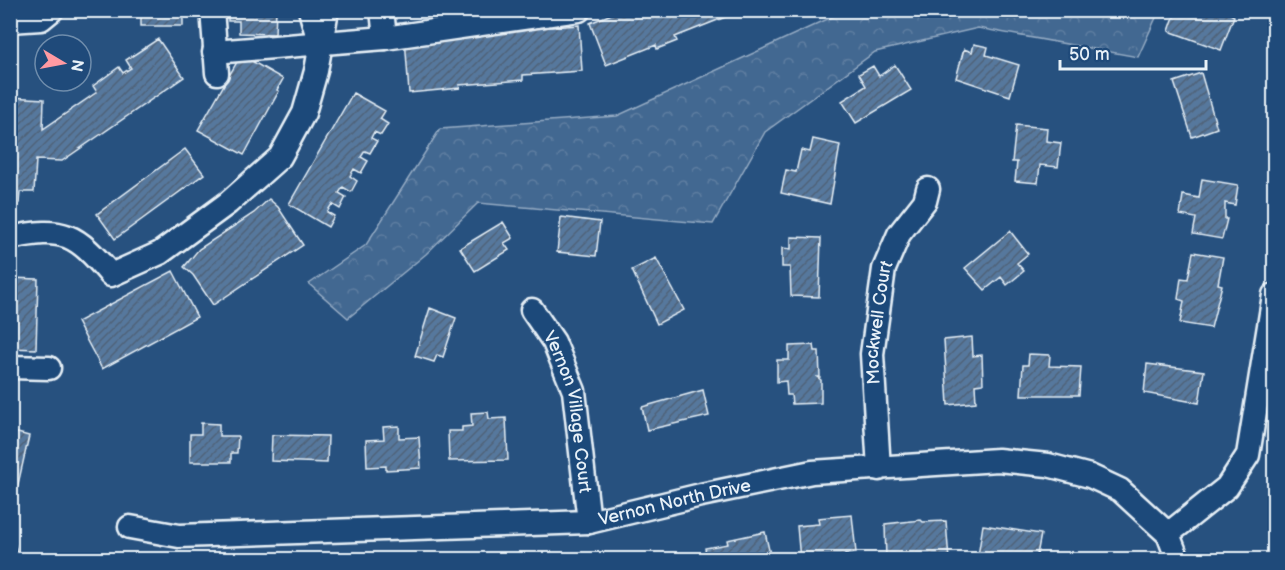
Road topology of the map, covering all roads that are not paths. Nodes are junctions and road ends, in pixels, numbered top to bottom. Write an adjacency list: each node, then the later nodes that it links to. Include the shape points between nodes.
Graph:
1 (52, 10): 7 (street, via 41,19)
2 (212, 10): 9 (street, via 216,62)
3 (310, 10): 9 (street)
4 (327, 10): 9 (street)
5 (382, 10): 8 (street)
6 (579, 10): 8 (street)
7 (10, 21)
8 (385, 38): 9 (street)
9 (320, 45): 11 (street, via 304,113 280,158 228,203 160,253 111,275 89,250 69,236 49,231)
10 (928, 189): 16 (street, Mockwell Court, via 925,201 899,234 884,269 872,354)
11 (10, 238)
12 (1275, 295): 19 (street, via 1248,455 1227,487)
13 (532, 310): 17 (street, Vernon Village Court, via 554,342 574,391)
14 (10, 367): 15 (street)
15 (49, 368)
16 (879, 469): 17 (street, Vernon North Drive, via 812,472); 19 (street, Vernon North Drive, via 998,460 1048,465 1090,476 1120,490)
17 (589, 522): 18 (street, Vernon North Drive, via 180,536)
18 (130, 527)
19 (1168, 534): 20 (street, Vernon North Drive)
20 (1178, 560)

